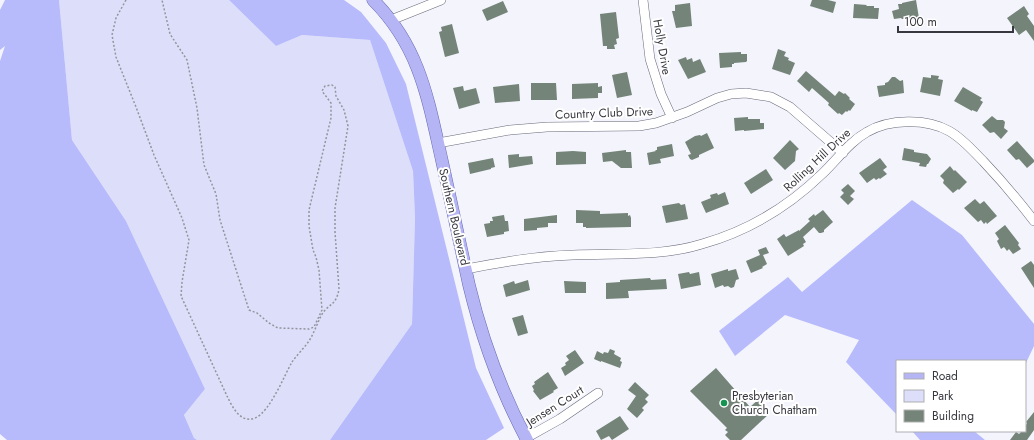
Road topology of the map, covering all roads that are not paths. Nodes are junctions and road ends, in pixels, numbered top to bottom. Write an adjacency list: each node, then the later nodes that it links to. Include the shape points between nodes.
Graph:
1 (373, 0): 4 (main road, Southern Boulevard)
2 (441, 0): 4 (street)
3 (643, 0): 5 (street, Holly Drive, via 650,59 658,87)
4 (391, 20): 6 (main road, Southern Boulevard, via 410,50 426,89)
5 (672, 118): 6 (street, Country Club Drive, via 639,126 510,130); 7 (street, Country Club Drive, via 725,95 758,94 771,97 790,107)
6 (438, 143): 9 (main road, Southern Boulevard)
7 (843, 152): 8 (street, Rolling Hill Drive, via 867,132 886,124 907,122 940,127 949,131 974,152); 9 (street, Rolling Hill Drive, via 808,188 775,212 737,232 701,244 650,253 519,259)
8 (1034, 220)
9 (466, 269): 11 (main road, Southern Boulevard, via 486,345)
10 (598, 393): 11 (street, Jensen Court)
11 (526, 439)

